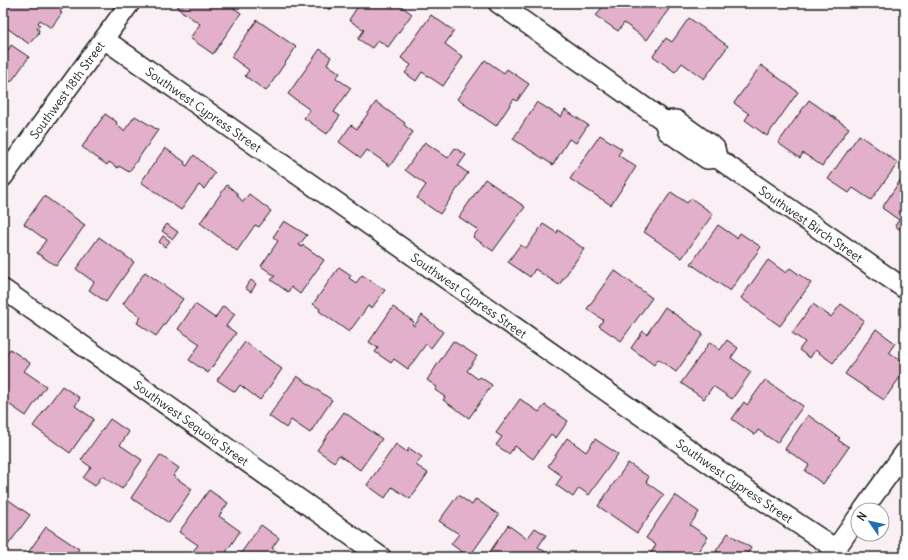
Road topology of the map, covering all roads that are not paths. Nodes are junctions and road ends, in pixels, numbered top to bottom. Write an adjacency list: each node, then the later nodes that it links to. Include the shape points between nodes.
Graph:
1 (130, 3): 3 (street, Southwest 18th Street)
2 (498, 3): 6 (street, Southwest Birch Street, via 664,121 676,120 715,148 717,158)
3 (104, 39): 4 (street, Southwest 18th Street); 10 (street, Southwest Cypress Street, via 734,480)
4 (3, 177)
5 (3, 289): 11 (street, Southwest Sequoia Street)
6 (905, 289)
7 (905, 452): 8 (street)
8 (869, 502)
9 (850, 529): 10 (street)
10 (833, 553)
11 (380, 557)

